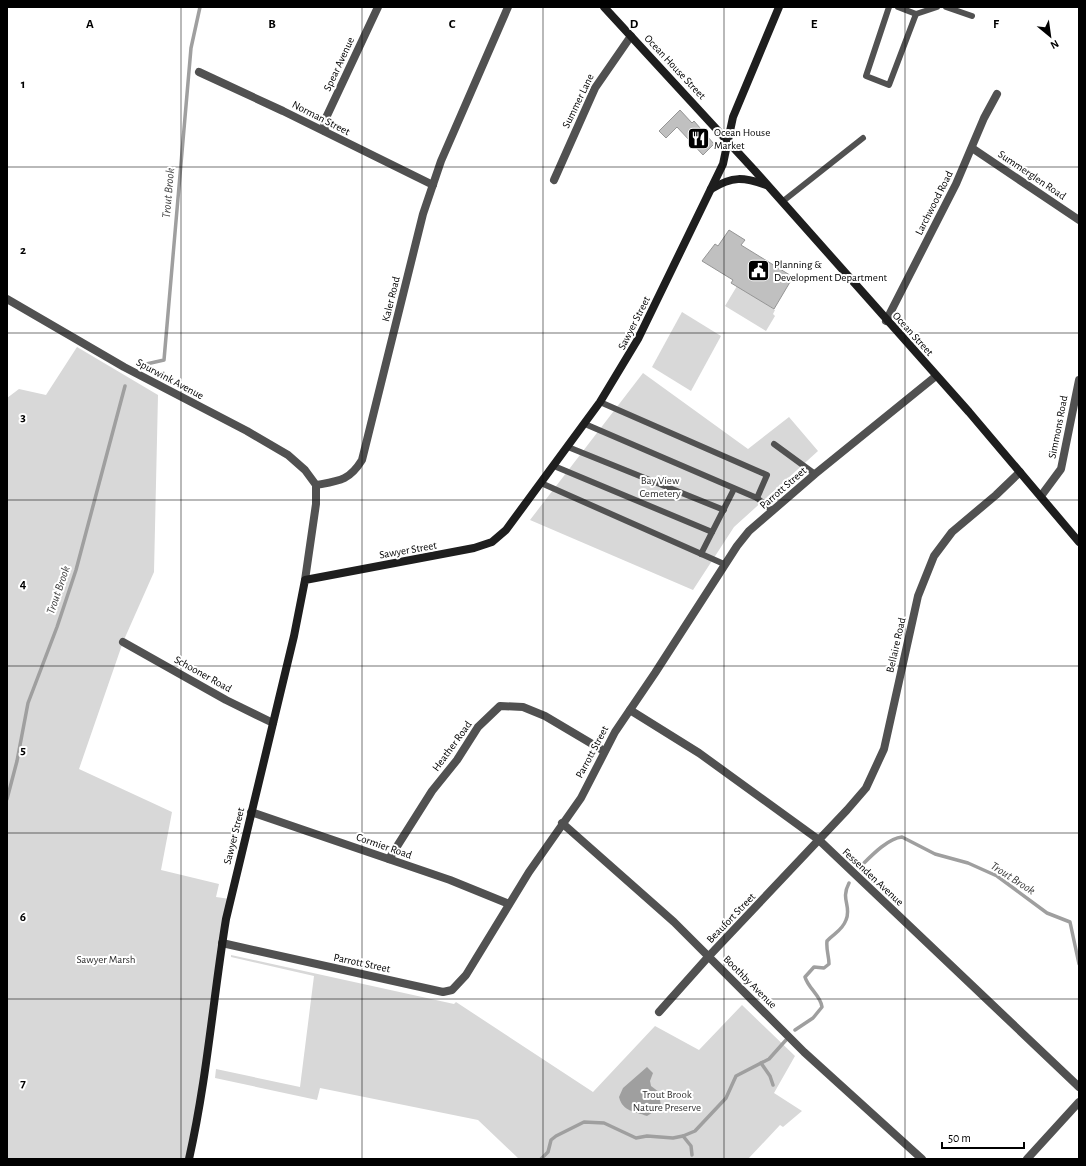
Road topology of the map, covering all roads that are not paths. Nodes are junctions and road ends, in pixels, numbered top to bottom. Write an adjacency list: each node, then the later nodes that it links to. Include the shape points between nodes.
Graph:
1 (378, 7): 14 (street, Spear Avenue, via 324,122)
2 (508, 7): 19 (street, Kaler Road)
3 (604, 7): 11 (street, Ocean House Street)
4 (779, 7): 16 (street, Sawyer Street, via 733,117)
5 (889, 7): 9 (lane, via 866,76 889,85)
6 (898, 7): 9 (lane)
7 (937, 7): 9 (lane)
8 (946, 7): 10 (lane)
9 (916, 14)
10 (972, 16)
11 (631, 36): 16 (street, Ocean House Street); 18 (street, Summer Lane, via 595,88)
12 (199, 72): 14 (street, Norman Street)
13 (997, 94): 17 (street, Larchwood Road)
14 (325, 131): 19 (street, Norman Street)
15 (863, 138): 22 (lane)
16 (728, 143): 20 (street, Ocean Street); 21 (street, Sawyer Street, via 723,164)
17 (972, 148): 23 (street, Summerglen Road); 25 (street, Larchwood Road)
18 (554, 180)
19 (433, 185): 36 (street, Kaler Road, via 423,214 362,460 354,473)
20 (768, 186): 21 (street, via 736,178 725,181); 22 (street, Ocean Street)
21 (711, 190): 28 (street, Sawyer Street, via 638,339)
22 (782, 202): 25 (street, Ocean Street)
23 (1079, 220)
24 (7, 300): 36 (street, Spurwink Avenue, via 288,455 305,470)
25 (886, 321): 26 (street, Ocean Street)
26 (936, 376): 33 (street, Ocean Street); 34 (street, Parrott Street)
27 (1079, 380): 38 (street, Simmons Road, via 1061,469)
28 (600, 402): 29 (street, Sawyer Street); 39 (lane, via 767,475)
29 (585, 424): 31 (street, Sawyer Street); 37 (lane)
30 (774, 444): 34 (lane)
31 (568, 447): 32 (street, Sawyer Street); 40 (lane)
32 (554, 466): 35 (street, Sawyer Street); 42 (lane)
33 (1020, 472): 38 (street, Ocean Street); 53 (street, Bellaire Road, via 952,532 934,556 918,596 884,749 866,788)
34 (815, 474): 41 (street, Parrott Street)
35 (541, 484): 44 (lane); 46 (street, Sawyer Street, via 500,537 483,546)
36 (316, 485): 46 (street, via 316,504)
37 (734, 488): 39 (lane); 40 (lane)
38 (1041, 496): 43 (street, Ocean Street)
39 (757, 498): 41 (lane)
40 (724, 510): 42 (lane)
41 (773, 511): 45 (street, Parrott Street, via 749,531)
42 (712, 532): 44 (lane)
43 (1079, 542)
44 (702, 554): 45 (lane)
45 (724, 564): 48 (street, Parrott Street)
46 (305, 580): 49 (street, Sawyer Street)
47 (123, 642): 49 (street, Schooner Road, via 226,700)
48 (630, 710): 50 (street, Parrott Street); 53 (street, Fessenden Avenue, via 699,753)
49 (273, 723): 51 (street, Sawyer Street)
50 (604, 751): 52 (street, Parrott Street, via 581,798); 54 (street, Heather Road, via 523,706 500,706 478,727 457,760 432,791)
51 (251, 812): 54 (street, Cormier Road); 56 (street, Sawyer Street, via 232,886)
52 (562, 823): 55 (street, Parrott Street); 57 (street, Boothby Avenue, via 627,878)
53 (819, 840): 57 (street, Beaufort Street); 59 (street, Fessenden Avenue)
54 (389, 859): 55 (street, Cormier Road)
55 (509, 904): 56 (street, Parrott Street, via 466,975 452,990 443,992)
56 (222, 943): 61 (street, Sawyer Street, via 206,1074)
57 (709, 956): 58 (street, Beaufort Street); 62 (street, Boothby Avenue, via 804,1052)
58 (659, 1012)
59 (1079, 1087)
60 (1079, 1102): 63 (street)
61 (189, 1159)
62 (922, 1159)
63 (1027, 1159)

